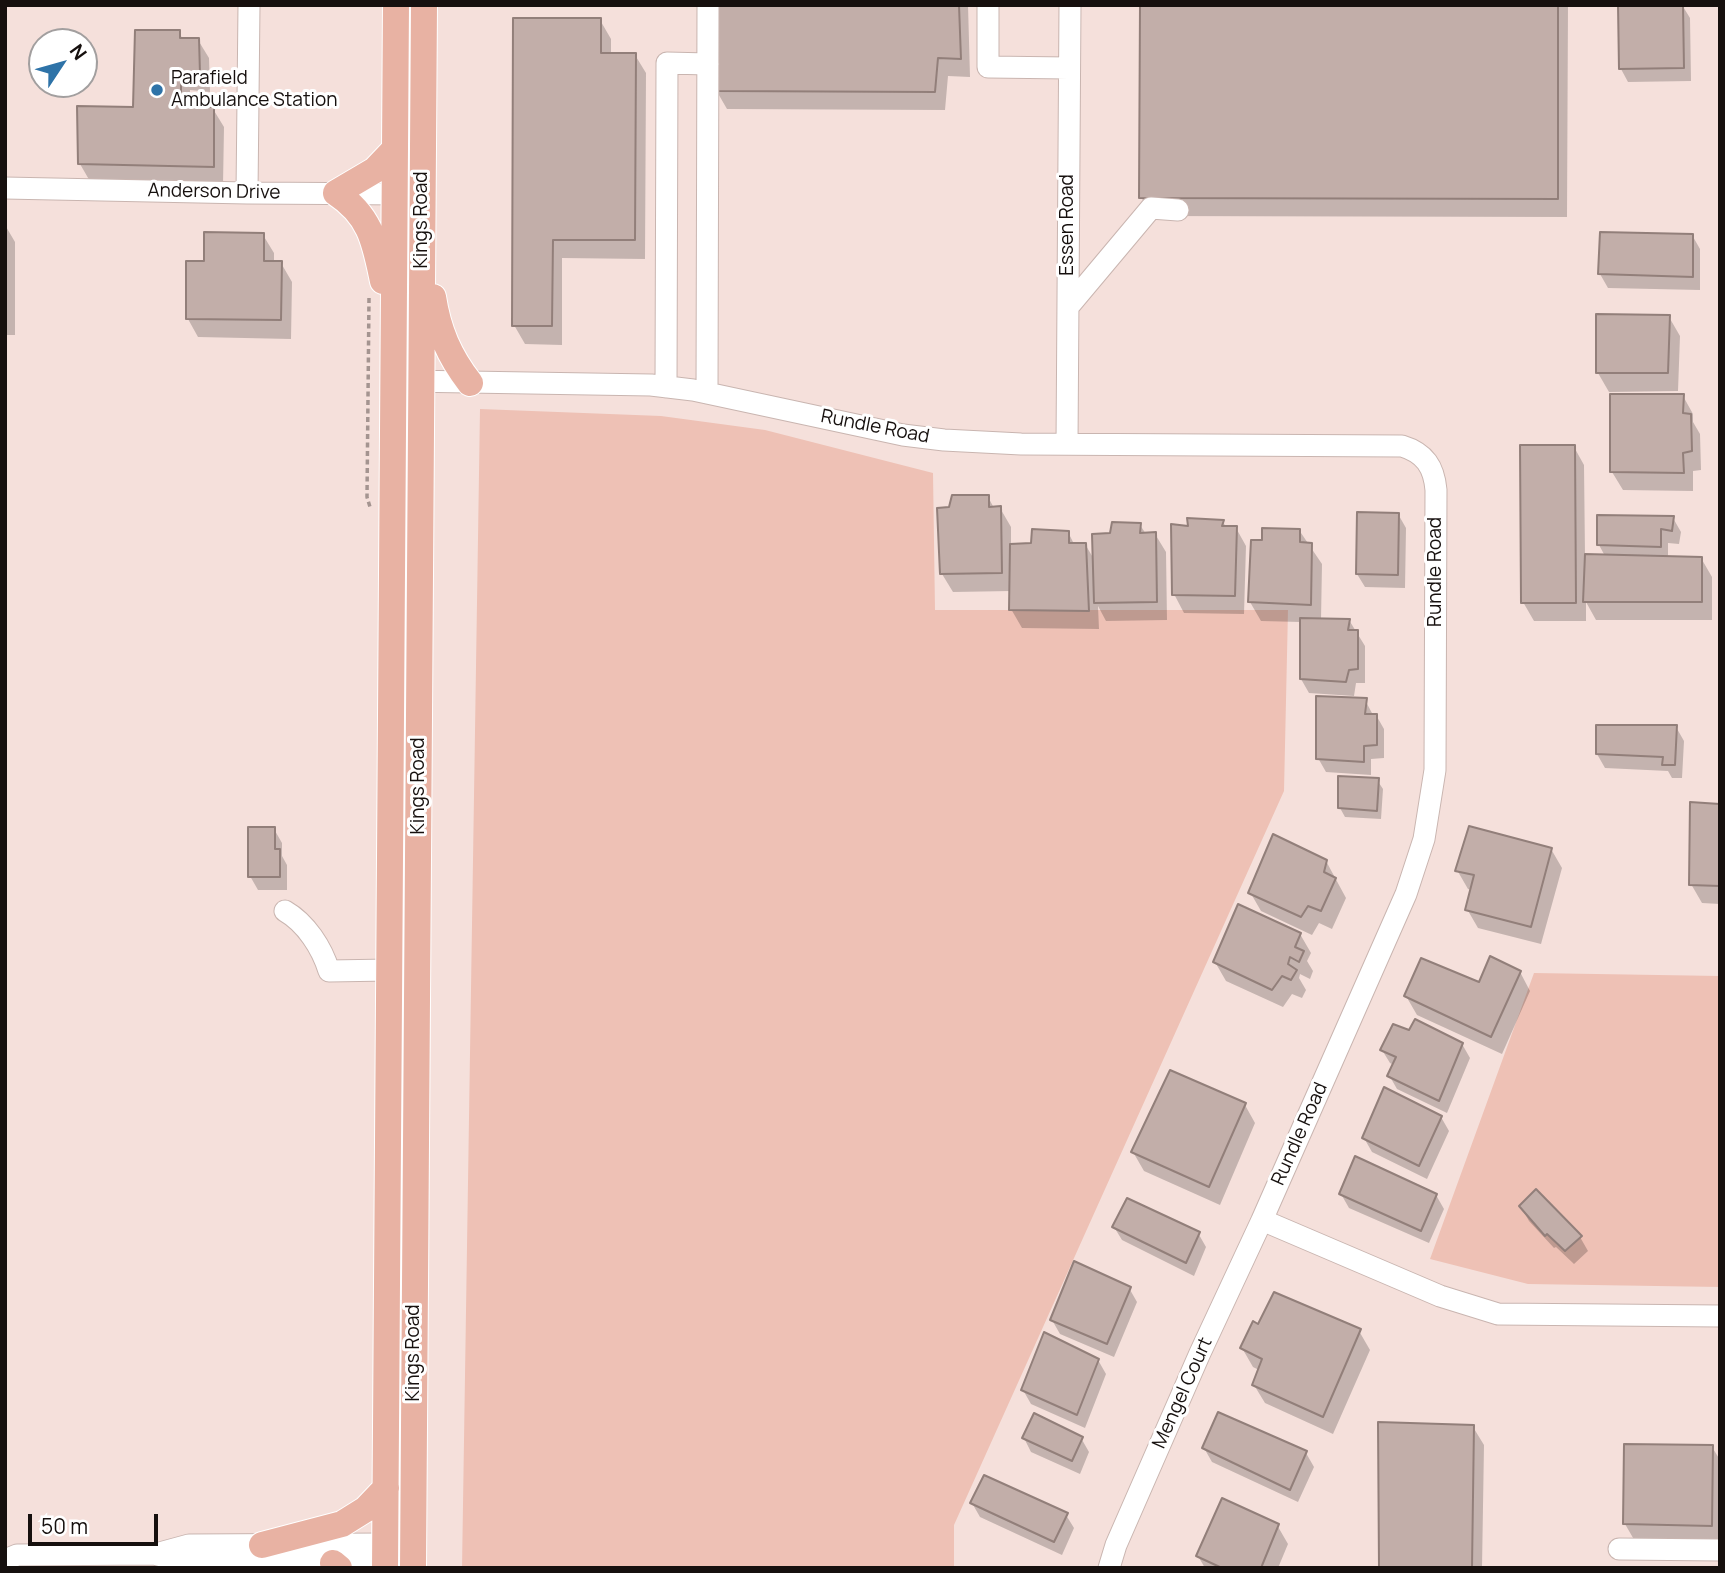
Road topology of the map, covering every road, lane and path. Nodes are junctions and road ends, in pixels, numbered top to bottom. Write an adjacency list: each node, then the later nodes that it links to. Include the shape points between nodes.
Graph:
1 (249, 5): 11 (street)
2 (396, 5): 9 (main road, Kings Road)
3 (424, 5): 14 (main road, Kings Road)
4 (708, 5): 7 (street)
5 (988, 5): 8 (street, via 988,66)
6 (1070, 5): 8 (street, Essen Road)
7 (708, 64): 22 (street, via 667,63); 23 (street)
8 (1069, 68): 17 (street, Essen Road)
9 (395, 149): 12 (main road, via 375,170); 13 (main road, Kings Road)
10 (5, 188): 11 (street, Anderson Drive)
11 (247, 193): 12 (street, Anderson Drive)
12 (336, 193): 13 (street, Anderson Drive); 18 (main road, via 358,210 371,233)
13 (395, 194): 14 (street, Anderson Drive); 18 (main road, Kings Road)
14 (422, 194): 16 (main road, Kings Road)
15 (1178, 209): 17 (street, via 1151,208)
16 (422, 222): 20 (main road, Kings Road); 21 (main road, via 437,320)
17 (1068, 307): 24 (street, Essen Road)
18 (394, 331): 19 (main road, Kings Road)
19 (393, 380): 20 (street, Rundle Road); 26 (main road, Kings Road)
20 (422, 382): 21 (street, Rundle Road); 35 (main road, Kings Road)
21 (470, 383): 22 (street, Rundle Road)
22 (666, 387): 23 (street, Rundle Road)
23 (707, 393): 24 (street, Rundle Road, via 903,435)
24 (1067, 444): 27 (street, Rundle Road, via 1402,446 1423,456 1434,474 1436,742 1424,839 1406,894)
25 (285, 911): 26 (street, via 306,927 329,971)
26 (389, 970): 29 (main road, Kings Road)
27 (1262, 1220): 28 (street, via 1440,1296 1498,1314); 37 (street, Mengel Court)
28 (1720, 1316)
29 (386, 1488): 32 (main road, Kings Road); 33 (main road, via 366,1510 342,1524)
30 (1619, 1549): 31 (street)
31 (1720, 1550)
32 (385, 1558): 33 (street); 35 (street); 36 (street)
33 (263, 1559): 34 (street, via 189,1545 154,1554 17,1555); 36 (street)
34 (5, 1560)
35 (413, 1561)
36 (336, 1565)
37 (1108, 1568)

